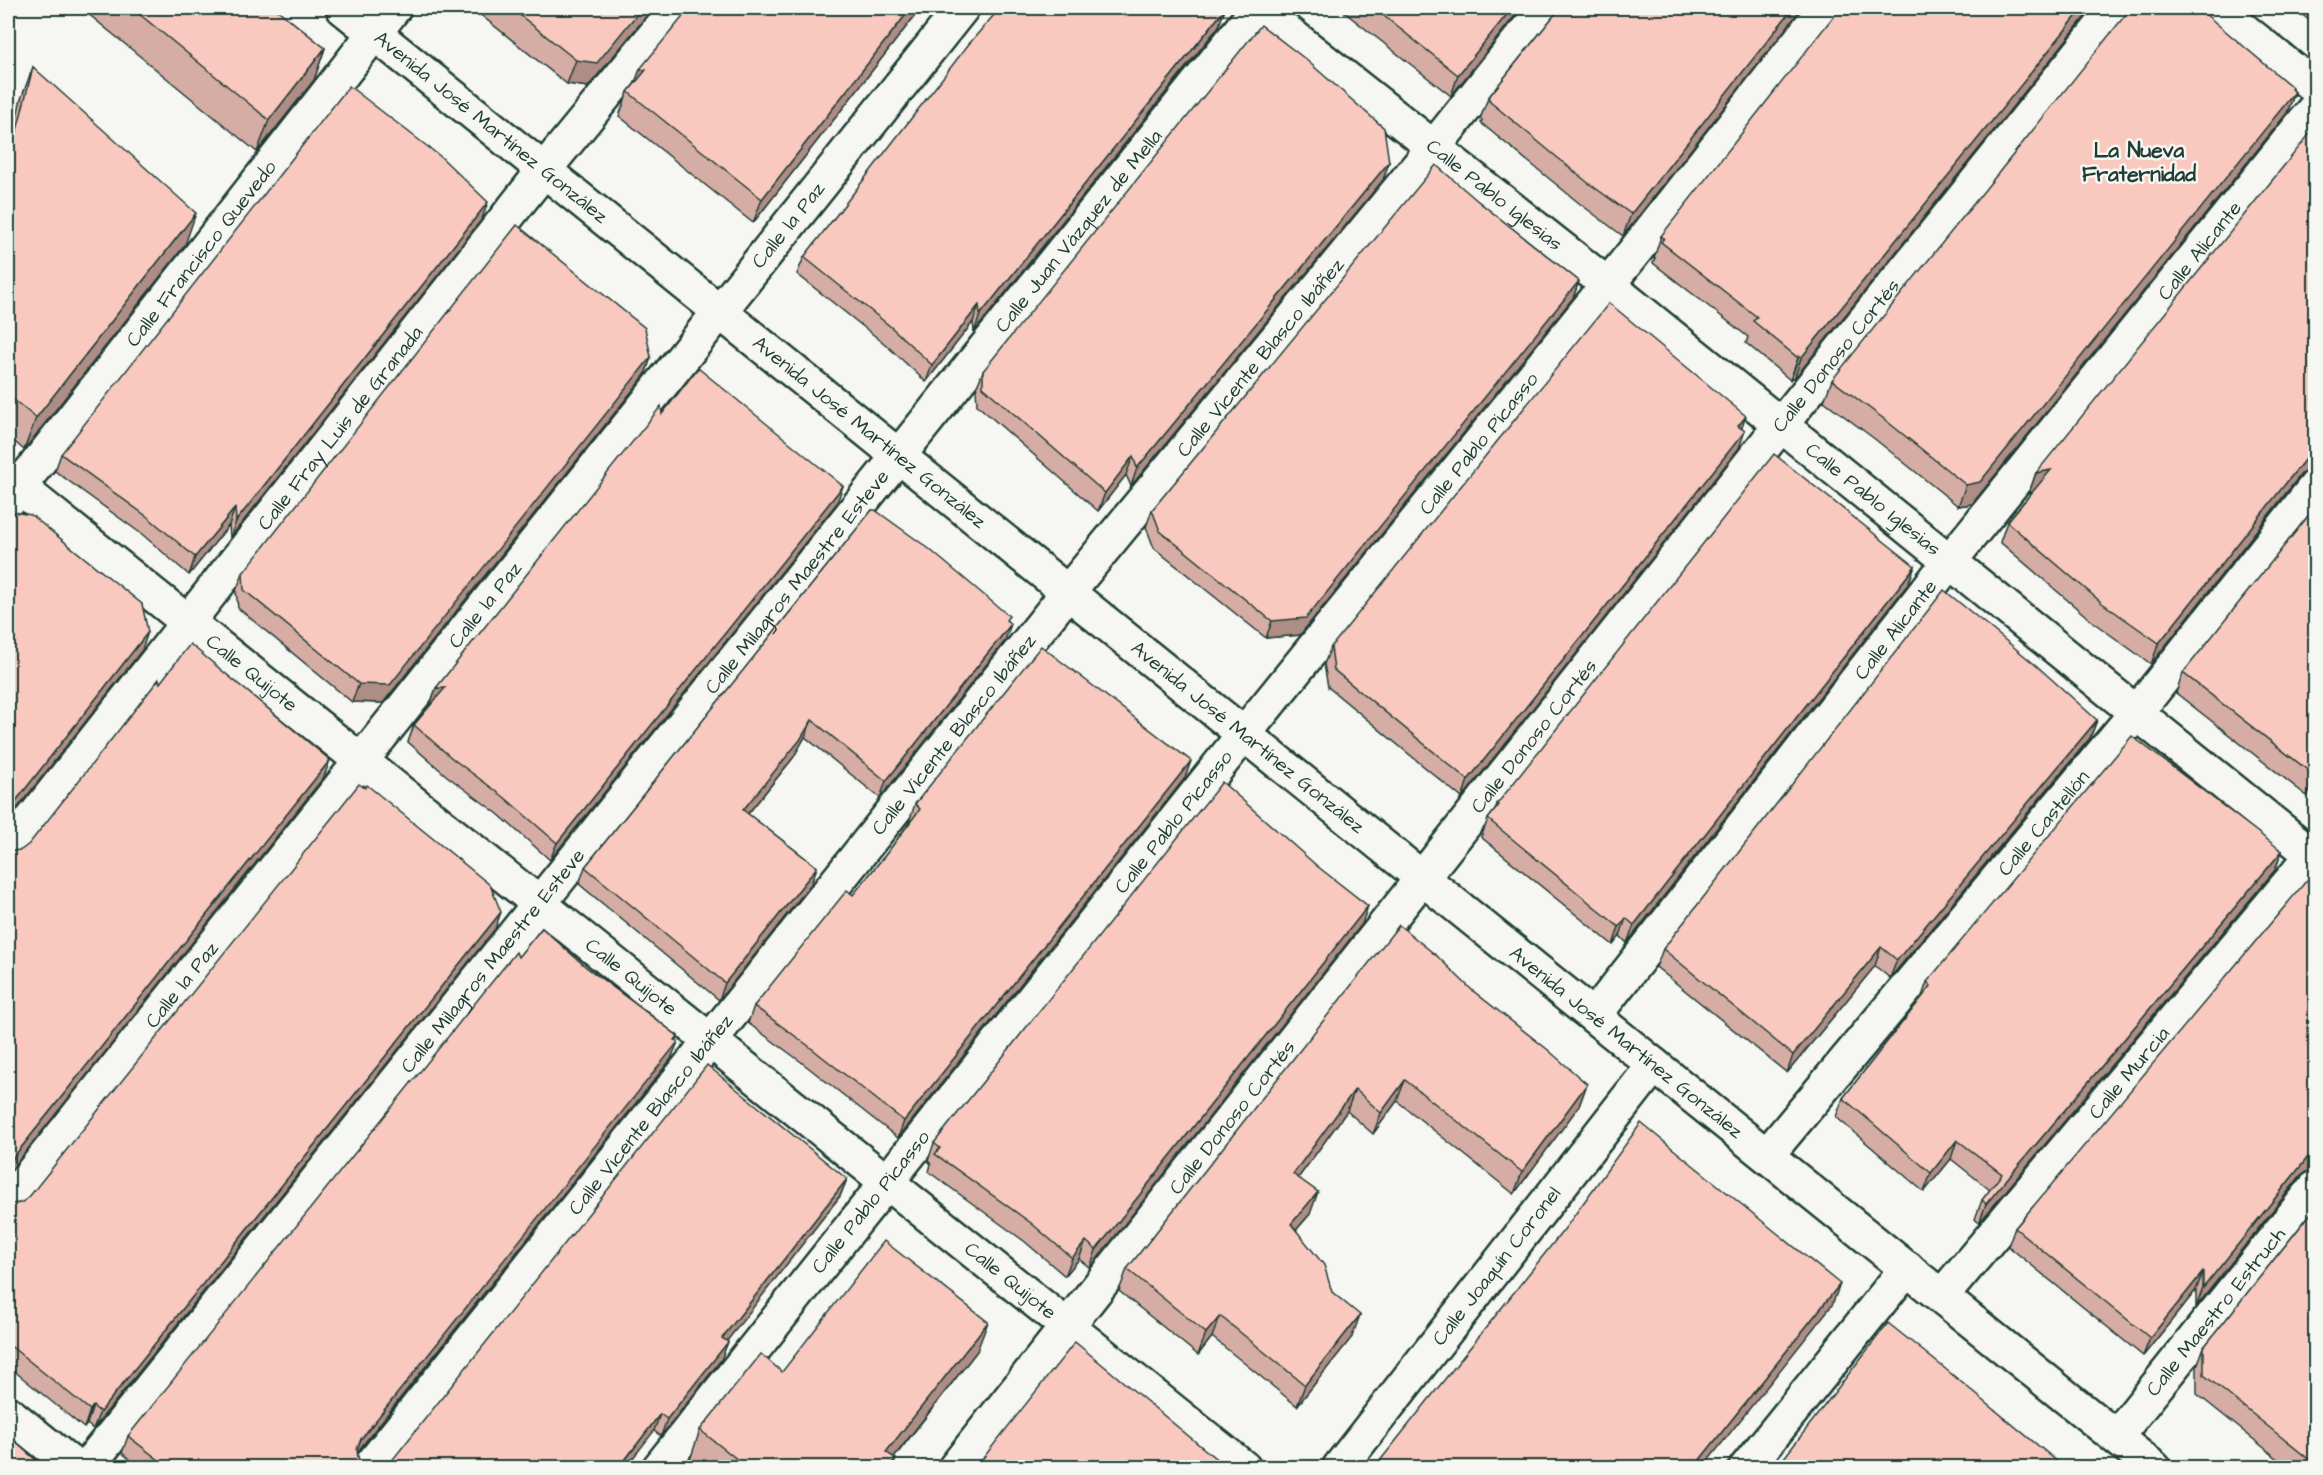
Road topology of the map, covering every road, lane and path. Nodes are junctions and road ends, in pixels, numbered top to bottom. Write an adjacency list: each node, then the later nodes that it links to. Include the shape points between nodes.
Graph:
1 (343, 8): 9 (street, Avenida José Martínez González)
2 (677, 8): 13 (street, Calle Fray Luis de Granada)
3 (962, 8): 15 (street, Calle la Paz)
4 (1258, 8): 12 (street, Calle Pablo Iglesias); 17 (street, Calle Juan Vázquez de Mella)
5 (1545, 8): 12 (street, Calle Vicente Blasco Ibáñez)
6 (1825, 8): 14 (street, Calle Pablo Picasso)
7 (2116, 8): 16 (street, Calle Donoso Cortés)
8 (2216, 8): 10 (street)
9 (384, 20): 13 (street, Avenida José Martínez González); 19 (street, Calle Francisco Quevedo)
10 (2316, 88)
11 (2316, 107): 20 (street, Calle Alicante)
12 (1434, 147): 14 (street, Calle Pablo Iglesias); 21 (street, Calle Vicente Blasco Ibáñez)
13 (544, 170): 15 (street, Avenida José Martínez González); 22 (street, Calle Fray Luis de Granada)
14 (1608, 285): 16 (street, Calle Pablo Iglesias); 24 (street, Calle Pablo Picasso)
15 (719, 311): 17 (street, Avenida José Martínez González); 25 (street, Calle la Paz)
16 (1780, 426): 20 (street, Calle Pablo Iglesias); 28 (street, Calle Donoso Cortés)
17 (899, 456): 21 (street, Avenida José Martínez González); 29 (street, Calle Milagros Maestre Esteve)
18 (2316, 486): 23 (street, Calle Castellón)
19 (13, 494): 22 (street, Calle Quijote)
20 (1949, 562): 23 (street, Calle Pablo Iglesias); 30 (street, Calle Alicante)
21 (1068, 592): 24 (street, Avenida José Martínez González); 31 (street, Calle Vicente Blasco Ibáñez)
22 (188, 622): 25 (street, Calle Quijote); 26 (street, Calle Fray Luis de Granada)
23 (2136, 713): 27 (street, Calle Pablo Iglesias); 33 (street, Calle Castellón)
24 (1244, 734): 28 (street, Avenida José Martínez González); 34 (street, Calle Pablo Picasso)
25 (360, 760): 29 (street, Calle Quijote); 36 (street, Calle la Paz)
26 (8, 850)
27 (2314, 854): 38 (street, Calle Murcia)
28 (1422, 878): 30 (street, Avenida José Martínez González); 39 (street, Calle Donoso Cortés)
29 (539, 904): 31 (street, Calle Quijote); 44 (street, Calle Milagros Maestre Esteve)
30 (1594, 1016): 32 (street, Avenida José Martínez González)
31 (710, 1040): 34 (street, Calle Quijote); 45 (street, Calle Vicente Blasco Ibáñez)
32 (1654, 1065): 33 (street, Avenida José Martínez González); 49 (street, Calle Joaquín Coronel)
33 (1767, 1155): 37 (street, Avenida José Martínez González)
34 (886, 1182): 39 (street, Calle Quijote); 46 (street, Calle Pablo Picasso)
35 (2316, 1187): 41 (street, Calle Maestro Estruch)
36 (8, 1203)
37 (1907, 1268): 38 (street, Avenida José Martínez González); 50 (street)
38 (1942, 1296): 41 (street, Avenida José Martínez González)
39 (1067, 1326): 47 (street, Calle Donoso Cortés); 48 (street, Calle Quijote)
40 (8, 1413): 43 (street)
41 (2115, 1437): 42 (street, Avenida José Martínez González)
42 (2151, 1466)
43 (76, 1467)
44 (86, 1467)
45 (369, 1467)
46 (659, 1467)
47 (955, 1467)
48 (1244, 1467)
49 (1339, 1467)
50 (1746, 1467)

